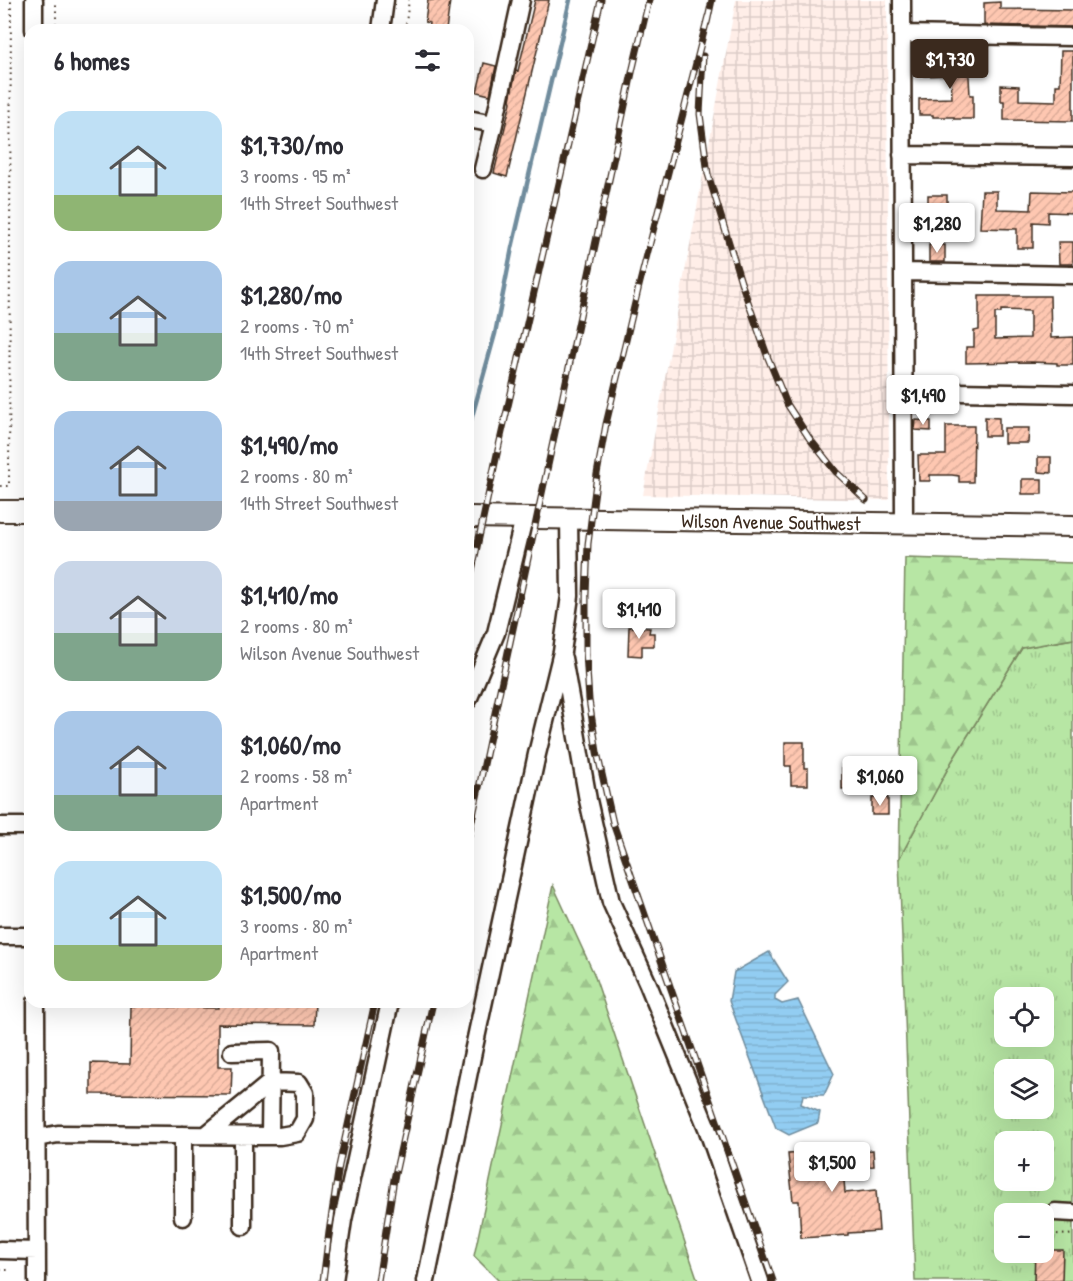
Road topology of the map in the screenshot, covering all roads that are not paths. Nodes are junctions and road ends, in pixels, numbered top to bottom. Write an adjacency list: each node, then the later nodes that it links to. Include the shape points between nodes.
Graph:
1 (34, 0): 5 (street)
2 (385, 0): 6 (street)
3 (521, 0): 10 (street)
4 (902, 0): 7 (street)
5 (34, 24)
6 (382, 24)
7 (902, 34): 8 (street); 11 (street)
8 (1073, 36)
9 (474, 119): 10 (street)
10 (494, 124): 13 (street)
11 (902, 155): 12 (street); 14 (street)
12 (1073, 157)
13 (483, 169)
14 (903, 272): 15 (street); 16 (street)
15 (1073, 274)
16 (903, 391): 17 (street); 23 (street)
17 (1073, 394)
18 (0, 511): 19 (main road)
19 (24, 511)
20 (474, 517): 21 (main road, Wilson Avenue Southwest)
21 (524, 518): 22 (main road, Wilson Avenue Southwest); 26 (street, via 496,633)
22 (569, 518): 23 (main road, Wilson Avenue Southwest); 25 (street, via 570,596)
23 (904, 524): 24 (main road, Wilson Avenue Southwest)
24 (1073, 526)
25 (562, 652): 48 (street, via 534,766); 49 (street, via 611,902 707,1128)
26 (474, 686)
27 (0, 826): 28 (street)
28 (24, 826)
29 (0, 936): 30 (street)
30 (24, 936)
31 (36, 1008): 39 (street)
32 (389, 1008): 47 (street, via 343,1220)
33 (232, 1052): 34 (street, via 271,1051)
34 (271, 1082): 36 (street); 38 (street); 38 (street, via 299,1083 305,1093 305,1119 297,1133)
35 (183, 1136): 36 (street); 39 (street, via 58,1134); 42 (street)
36 (206, 1136): 37 (street)
37 (243, 1136): 38 (street); 43 (street)
38 (270, 1136)
39 (37, 1138): 45 (street)
40 (1055, 1212): 41 (street)
41 (1073, 1213)
42 (183, 1217)
43 (243, 1227)
44 (0, 1250): 45 (street)
45 (37, 1251): 46 (street)
46 (38, 1281)
47 (334, 1281)
48 (426, 1281)
49 (760, 1281)

